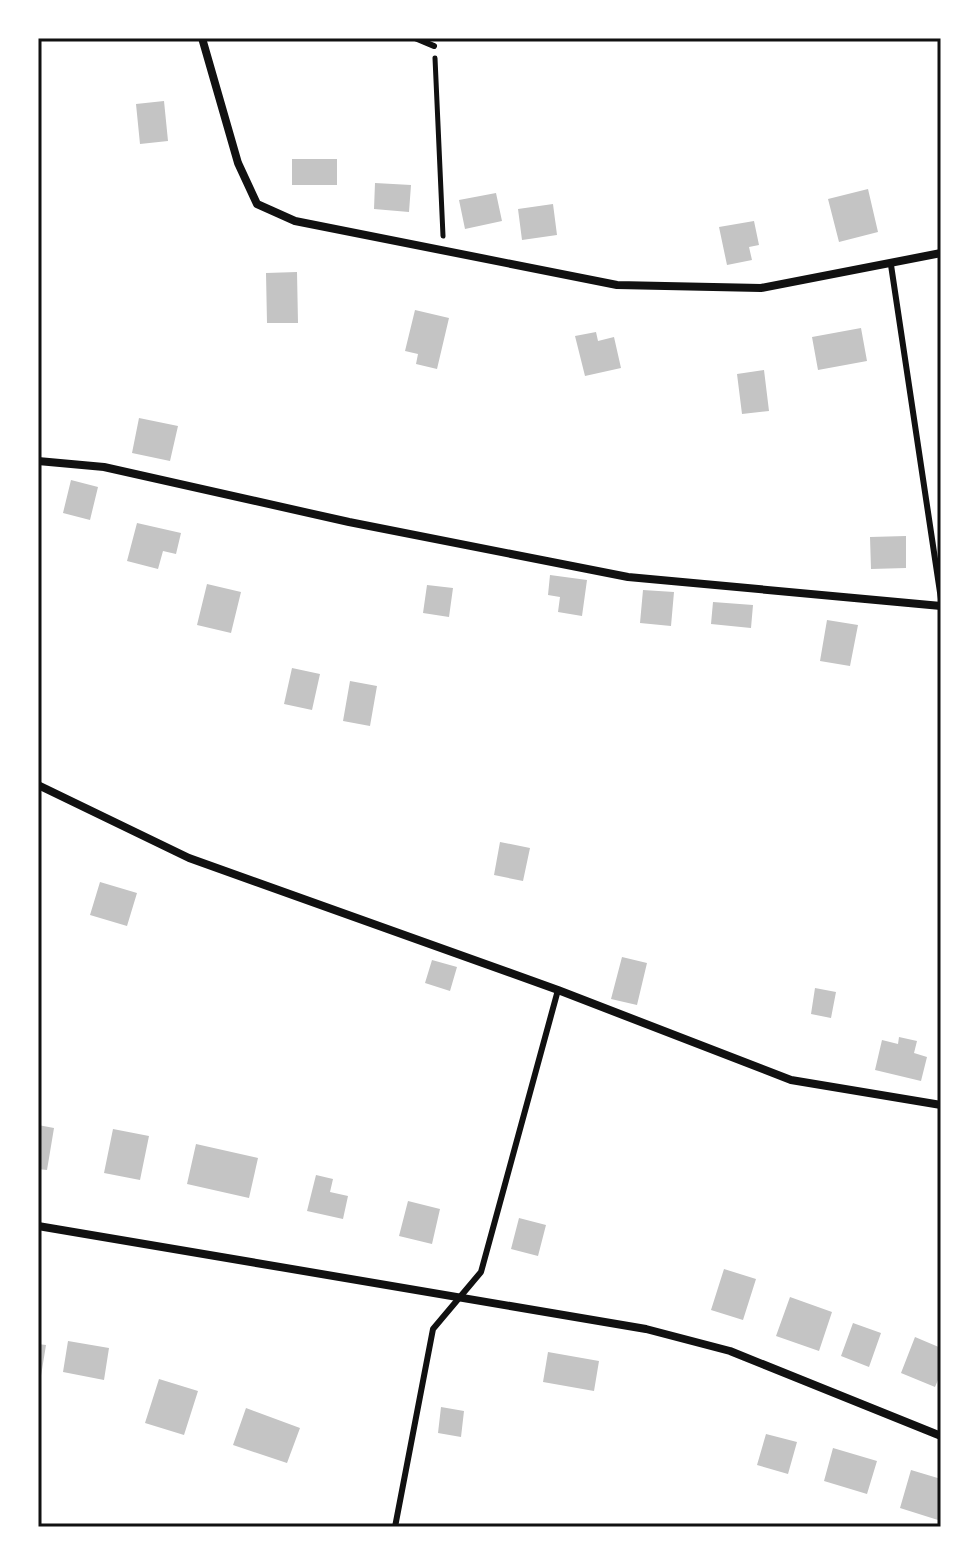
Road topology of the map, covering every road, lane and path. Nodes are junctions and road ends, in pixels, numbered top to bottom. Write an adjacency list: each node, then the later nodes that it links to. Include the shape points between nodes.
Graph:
1 (202, 38): 4 (street, via 238,163 257,204 295,221)
2 (415, 38): 3 (lane)
3 (434, 46): 4 (path)
4 (444, 253): 6 (street, via 631,286 761,288)
5 (941, 253): 6 (street)
6 (891, 265): 8 (lane)
7 (38, 461): 9 (street, via 104,467 628,577)
8 (941, 599)
9 (941, 606)
10 (38, 785): 11 (street, via 189,858)
11 (558, 990): 12 (street, via 791,1080); 14 (lane, via 481,1272)
12 (941, 1105)
13 (38, 1226): 14 (street)
14 (457, 1296): 15 (street, via 646,1329 730,1351); 16 (lane, via 433,1329)
15 (941, 1436)
16 (395, 1527)

